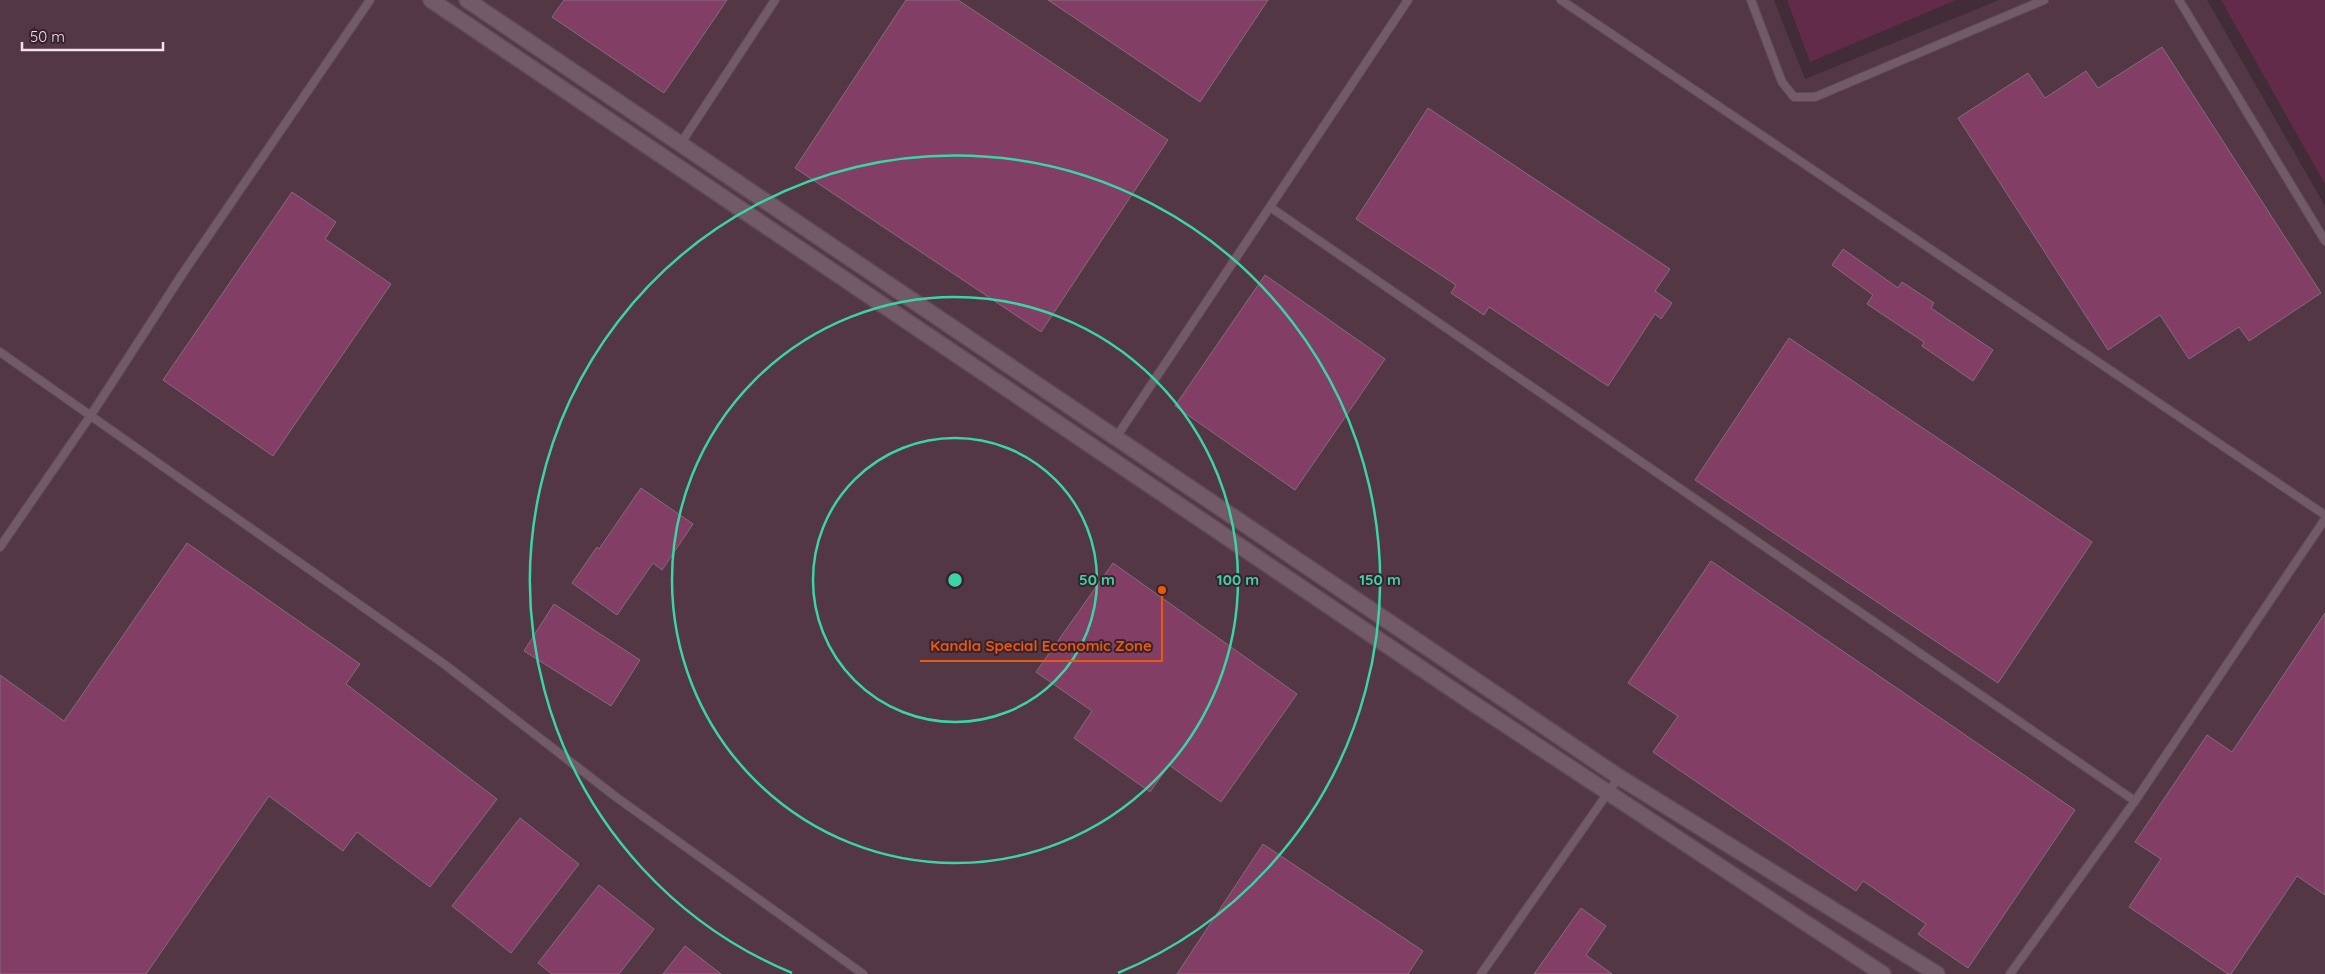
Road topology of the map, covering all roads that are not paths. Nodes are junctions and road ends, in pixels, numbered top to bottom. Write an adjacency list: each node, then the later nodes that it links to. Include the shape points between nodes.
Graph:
1 (370, 0): 14 (lane, via 183,273)
2 (431, 0): 20 (street)
3 (467, 0): 10 (street)
4 (775, 0): 10 (lane)
5 (1408, 0): 11 (lane)
6 (1561, 0): 16 (lane)
7 (1751, 0): 8 (lane, via 1782,82 1794,97 1815,96)
8 (2044, 0)
9 (2179, 0): 12 (lane)
10 (681, 143): 15 (street)
11 (1270, 207): 15 (lane); 21 (lane)
12 (2325, 241)
13 (0, 352): 14 (lane)
14 (91, 414): 18 (lane); 22 (lane, via 444,664 616,797)
15 (1115, 438): 19 (street)
16 (2325, 515)
17 (2325, 519): 21 (lane)
18 (0, 547)
19 (1618, 777): 20 (lane); 25 (street)
20 (1608, 794): 23 (lane); 24 (street)
21 (2135, 801): 26 (lane)
22 (863, 974)
23 (1481, 974)
24 (1883, 974)
25 (1937, 974)
26 (2010, 974)

